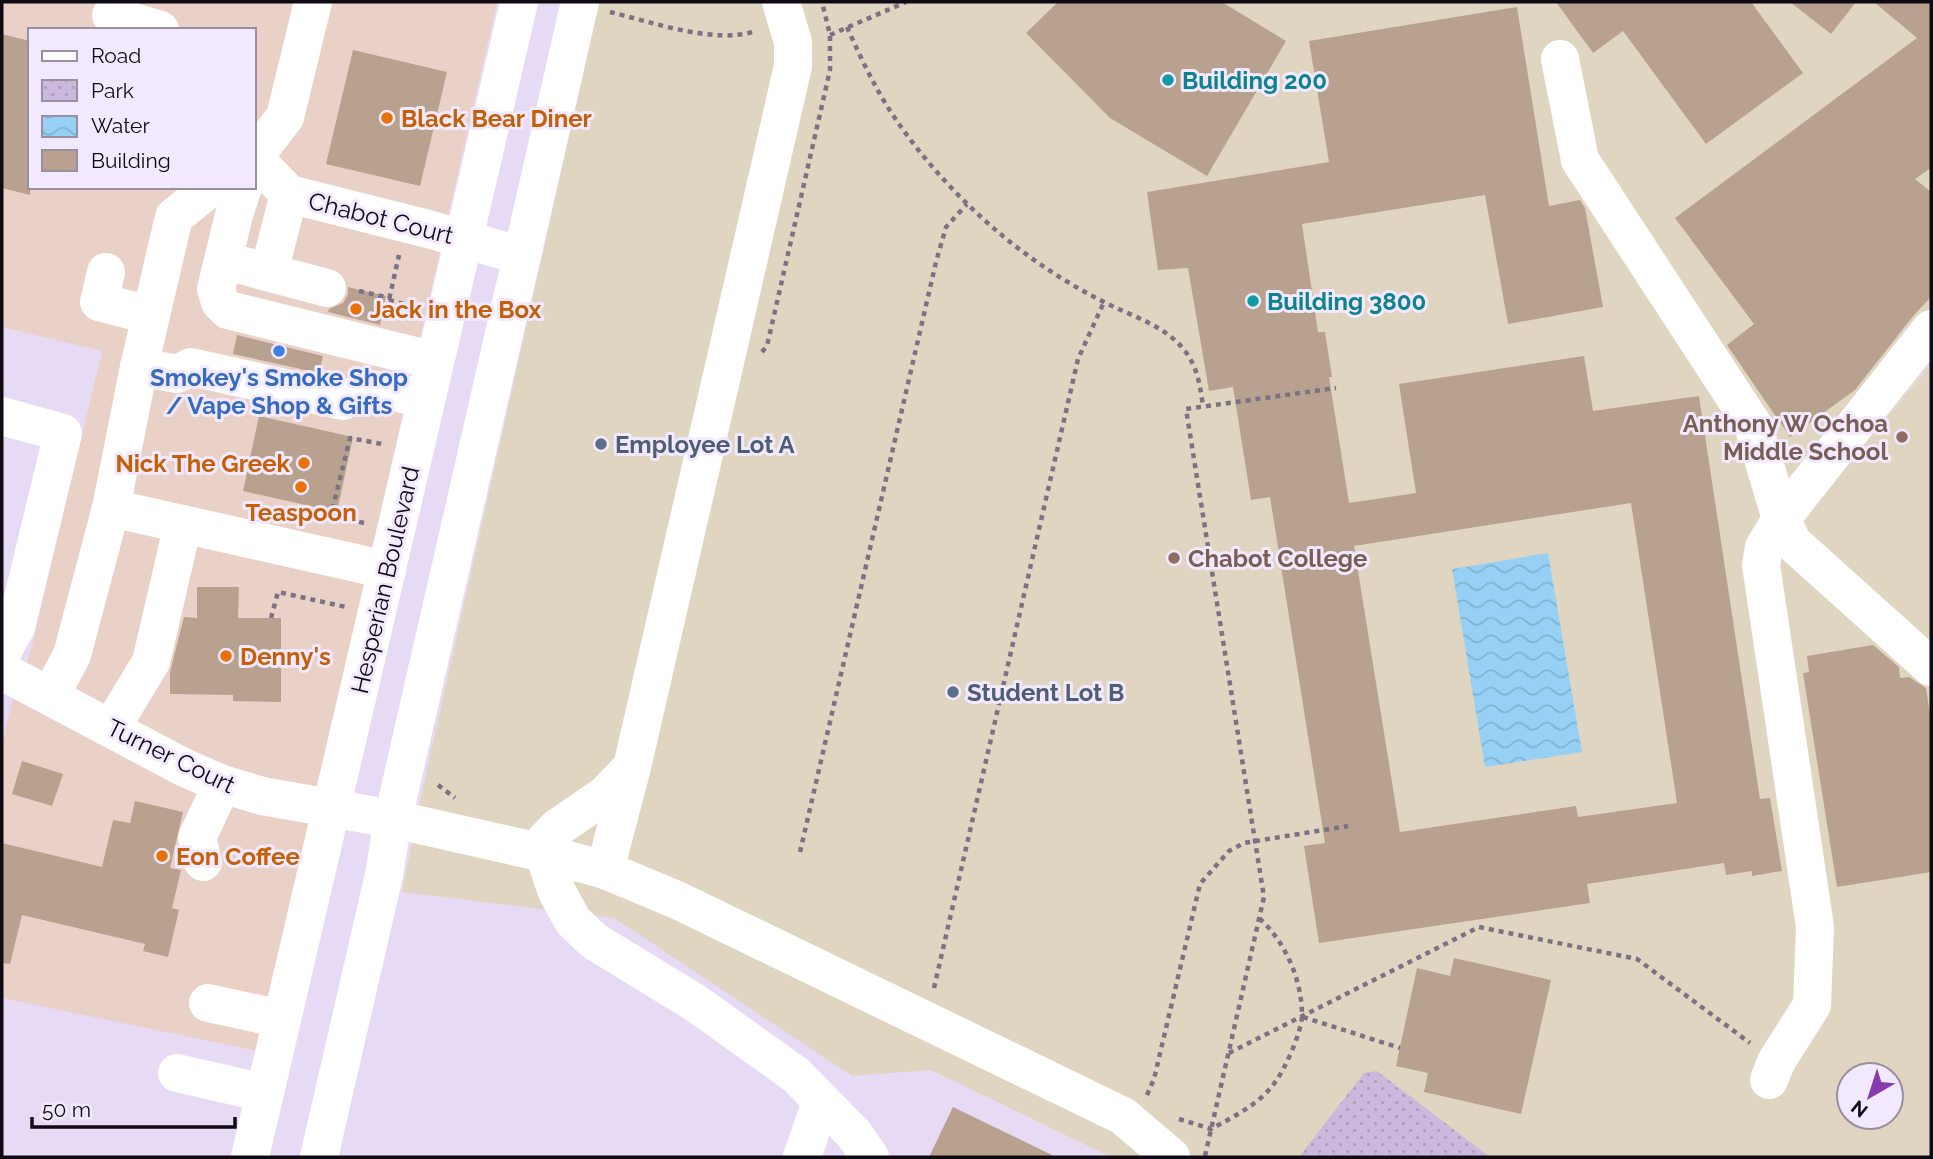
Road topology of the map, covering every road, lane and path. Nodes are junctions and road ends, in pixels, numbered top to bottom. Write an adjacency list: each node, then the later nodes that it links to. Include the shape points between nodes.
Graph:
1 (313, 2): 12 (main road, via 285,117)
2 (519, 2): 18 (main road, Hesperian Boulevard)
3 (906, 2): 8 (path)
4 (823, 3): 6 (path); 10 (path)
5 (593, 6): 6 (path, via 726,36 743,36); 20 (main road)
6 (784, 11): 49 (main road, via 793,42 793,66)
7 (111, 15): 9 (main road)
8 (847, 27): 10 (path); 17 (path, via 892,114)
9 (153, 28)
10 (830, 35): 29 (path, via 830,70 767,346)
11 (1560, 59): 38 (main road, via 1580,160 1753,425)
12 (256, 155)
13 (256, 160): 16 (main road, Chabot Court)
14 (209, 189): 26 (main road, via 174,217)
15 (242, 189): 30 (main road, via 216,289 228,310)
16 (289, 194): 18 (main road, Chabot Court); 22 (main road, via 253,268)
17 (967, 204): 24 (path, via 1049,271); 55 (path, via 946,228 936,262)
18 (463, 239): 20 (main road, Chabot Court); 30 (main road, Hesperian Boulevard)
19 (399, 255): 23 (path)
20 (522, 256): 52 (main road)
21 (106, 272): 26 (main road, via 99,302)
22 (327, 288)
23 (389, 300): 25 (path); 27 (path)
24 (1104, 302): 34 (path, via 1162,329 1185,351 1196,369); 60 (path, via 1078,359)
25 (415, 307)
26 (150, 315): 31 (main road)
27 (381, 321)
28 (1931, 329): 38 (main road)
29 (750, 354)
30 (435, 362): 33 (main road, Hesperian Boulevard)
31 (139, 367): 33 (main road, via 177,374 191,367 343,401 369,389); 37 (main road)
32 (1336, 388): 34 (path)
33 (426, 400): 41 (main road, Hesperian Boulevard)
34 (1203, 406): 54 (path, via 1186,410)
35 (2, 416): 44 (main road, via 63,433 16,627)
36 (382, 444): 39 (path, via 350,438 331,515)
37 (111, 508): 40 (main road); 47 (main road, via 72,655)
38 (1781, 519): 45 (main road, via 1793,542); 66 (main road, via 1764,547 1761,565 1815,927 1812,1005)
39 (364, 523)
40 (183, 524): 41 (main road); 48 (main road, via 151,662)
41 (387, 570): 51 (main road, Hesperian Boulevard)
42 (345, 607): 43 (path, via 278,592)
43 (271, 618)
44 (2, 652)
45 (1931, 667)
46 (2, 671): 47 (main road, Turner Court)
47 (50, 696): 48 (main road, Turner Court)
48 (111, 728): 50 (main road, Turner Court)
49 (632, 767): 56 (main road, via 605,795 557,828); 58 (main road)
50 (222, 784): 51 (main road, Turner Court); 57 (main road, via 197,838)
51 (331, 808): 52 (main road, Turner Court); 63 (main road, Hesperian Boulevard)
52 (393, 819): 56 (main road, Turner Court); 73 (main road)
53 (1348, 826): 54 (path)
54 (1256, 840): 59 (path, via 1264,897); 70 (path, via 1229,851 1200,884 1154,1079 1145,1100)
55 (800, 852)
56 (539, 853): 58 (main road, Turner Court); 69 (main road, via 573,921 594,940 697,1004 796,1075)
57 (203, 862)
58 (605, 870): 70 (main road, Turner Court, via 886,987 1123,1116)
59 (1259, 918): 62 (path, via 1284,948); 65 (path)
60 (933, 989)
61 (208, 1003): 63 (main road)
62 (1302, 1017): 64 (path); 65 (path); 66 (path, via 1479,927 1637,959); 71 (path, via 1277,1080 1249,1107)
63 (282, 1020): 68 (main road, Hesperian Boulevard)
64 (1399, 1048)
65 (1228, 1053): 71 (path)
66 (1773, 1071)
67 (177, 1073): 68 (main road)
68 (265, 1093): 72 (main road, Hesperian Boulevard)
69 (821, 1102): 74 (main road); 75 (main road)
70 (1160, 1127): 71 (path, via 1186,1122)
71 (1211, 1129): 76 (path)
72 (250, 1157)
73 (319, 1157)
74 (802, 1157)
75 (870, 1157)
76 (1204, 1157)

